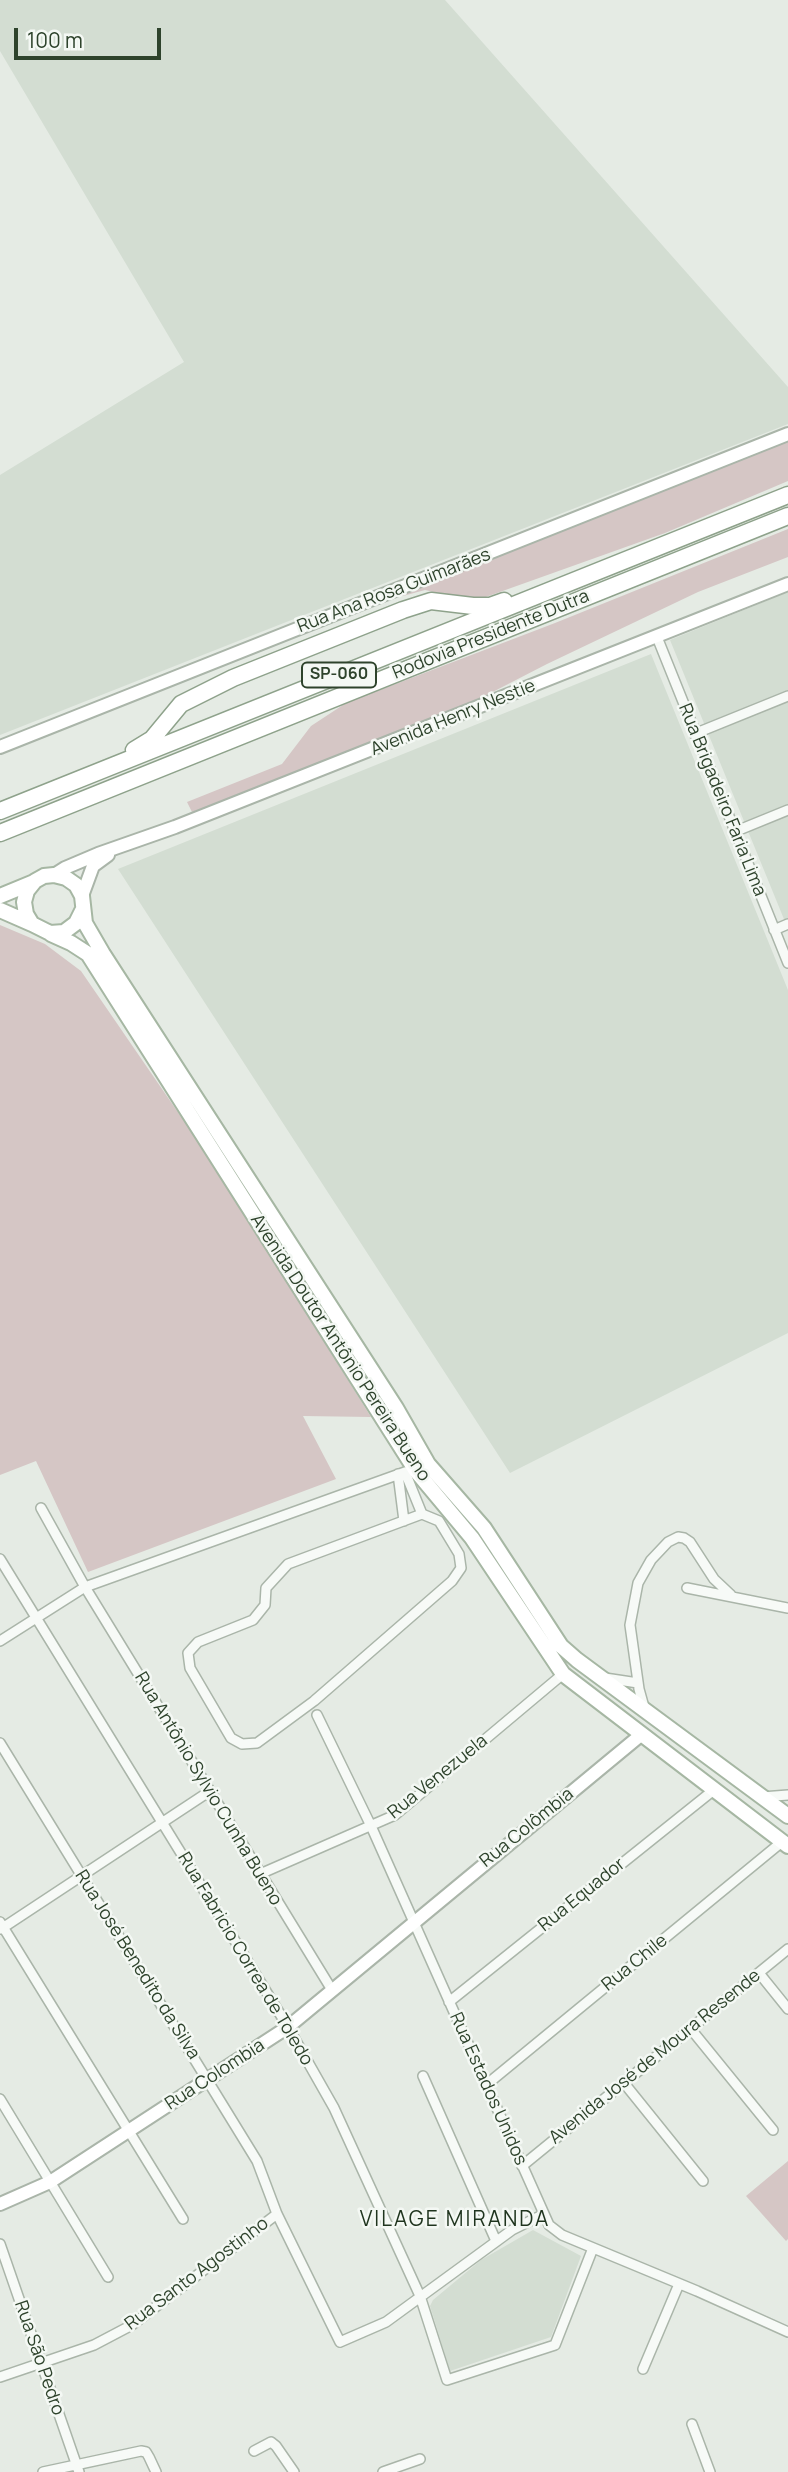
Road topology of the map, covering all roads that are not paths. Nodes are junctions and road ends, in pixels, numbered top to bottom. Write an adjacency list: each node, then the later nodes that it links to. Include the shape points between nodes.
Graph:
1 (788, 434): 9 (street, Rua Ana Rosa Guimarães)
2 (788, 495): 4 (highway, Rodovia Presidente Dutra / SP-060)
3 (788, 516): 14 (highway, Rodovia Presidente Dutra / SP-060)
4 (574, 582): 10 (highway, Rodovia Presidente Dutra / SP-060); 10 (highway, via 489,606 431,601 380,619 181,704 152,739)
5 (788, 584): 6 (street, Avenida Henry Nestie)
6 (657, 637): 8 (street, Rua Brigadeiro Faria Lima); 15 (street, Avenida Henry Nestie)
7 (788, 696): 8 (street)
8 (694, 734): 13 (street, Rua Brigadeiro Faria Lima)
9 (0, 747)
10 (105, 769): 12 (highway, Rodovia Presidente Dutra / SP-060)
11 (788, 810): 13 (street)
12 (0, 811)
13 (734, 832): 23 (street, Rua Brigadeiro Faria Lima)
14 (0, 833)
15 (116, 849): 16 (street, Avenida Henry Nestie); 19 (street, via 93,866)
16 (54, 875): 17 (main road); 19 (main road, via 76,885)
17 (35, 881): 18 (main road); 21 (main road, via 24,902)
18 (0, 896)
19 (82, 904): 24 (main road, via 76,923 64,932); 26 (main road, Avenida Doutor Antônio Pereira Bueno, via 85,923 103,954 396,1408)
20 (0, 911): 21 (main road)
21 (32, 924): 24 (main road)
22 (788, 925): 23 (street)
23 (774, 930): 25 (street, Rua Brigadeiro Faria Lima)
24 (50, 933): 26 (main road, Avenida Doutor Antônio Pereira Bueno, via 88,954)
25 (788, 963)
26 (412, 1470): 28 (street); 29 (street); 31 (street); 37 (main road, Avenida Doutor Antônio Pereira Bueno, via 472,1538); 38 (main road, Avenida Doutor Antônio Pereira Bueno, via 484,1528 561,1646)
27 (41, 1508): 31 (street, Rua Antônio Sylvio Cunha Bueno)
28 (422, 1514): 29 (street); 29 (street, via 439,1521 459,1554 461,1568 452,1581 314,1702 257,1743 242,1744 231,1738 190,1668 188,1653 198,1642 253,1620 265,1605 266,1587 288,1564)
29 (404, 1521)
30 (0, 1559): 35 (street, Rua Fabricio Correa de Toledo)
31 (85, 1587): 35 (street); 45 (street, Rua Antônio Sylvio Cunha Bueno)
32 (687, 1588): 33 (street)
33 (731, 1595): 34 (street); 39 (street, via 714,1579 690,1542 678,1537 668,1542 638,1583 630,1625)
34 (788, 1608)
35 (36, 1618): 36 (street); 49 (street, Rua Fabricio Correa de Toledo)
36 (0, 1641)
37 (563, 1674): 38 (main road, via 581,1668); 42 (main road, Avenida Doutor Antônio Pereira Bueno); 50 (street, Rua Venezuela, via 395,1815)
38 (599, 1676): 39 (street); 40 (main road, Avenida Doutor Antônio Pereira Bueno)
39 (638, 1683): 40 (street)
40 (653, 1714): 42 (main road, via 640,1717); 42 (main road, via 660,1733); 47 (main road, Avenida Doutor Antônio Pereira Bueno)
41 (317, 1715): 50 (street, Rua Estados Unidos)
42 (642, 1734): 44 (main road, Avenida Doutor Antônio Pereira Bueno); 54 (street, Rua Colômbia)
43 (0, 1743): 53 (street, Rua José Benedito da Silva)
44 (715, 1789): 51 (main road, Avenida Doutor Antônio Pereira Bueno); 59 (street, Rua Equador)
45 (210, 1791): 49 (street); 52 (street, Rua Antônio Sylvio Cunha Bueno)
46 (788, 1795): 47 (street)
47 (761, 1797): 48 (main road, Avenida Doutor Antônio Pereira Bueno)
48 (788, 1816)
49 (162, 1823): 53 (street); 61 (street, Rua Fabricio Correa de Toledo)
50 (371, 1826): 52 (street, Rua Venezuela); 54 (street, Rua Estados Unidos)
51 (786, 1844): 66 (street, Rua Chile)
52 (260, 1874): 58 (street, Rua Antônio Sylvio Cunha Bueno)
53 (83, 1876): 55 (street); 64 (street, Rua José Benedito da Silva)
54 (413, 1921): 58 (street, Rua Colombia); 59 (street, Rua Estados Unidos)
55 (1, 1926): 69 (street)
56 (788, 1949): 57 (street, Avenida José de Moura Resende)
57 (759, 1972): 60 (street); 62 (street, Avenida José de Moura Resende)
58 (332, 1990): 61 (street, Rua Colombia)
59 (449, 2002): 66 (street, Rua Estados Unidos)
60 (788, 2010)
61 (288, 2027): 64 (street, Rua Colombia); 82 (street, Rua Fabricio Correa de Toledo, via 334,2108)
62 (690, 2028): 65 (street, Avenida José de Moura Resende); 68 (street)
63 (423, 2076): 77 (street)
64 (208, 2079): 69 (street, Rua Colombia); 74 (street, Rua José Benedito da Silva, via 257,2161)
65 (624, 2083): 70 (street, Avenida José de Moura Resende); 71 (street)
66 (486, 2085): 70 (street, Rua Estados Unidos)
67 (2, 2105): 72 (street)
68 (773, 2130)
69 (129, 2131): 72 (street, Rua Colombia); 76 (street)
70 (522, 2166): 75 (street, Rua Estados Unidos)
71 (703, 2181)
72 (50, 2182): 73 (street, Rua Colombia); 80 (street)
73 (0, 2204)
74 (276, 2214): 82 (street, Rua José Benedito da Silva, via 340,2342 386,2322); 84 (street, Rua Santo Agostinho, via 132,2325 94,2345)
75 (544, 2214): 77 (street); 79 (street, Rua Estados Unidos, via 562,2235)
76 (183, 2219)
77 (496, 2241): 82 (street)
78 (0, 2244): 84 (street, Rua São Pedro)
79 (593, 2248): 81 (street, Rua Estados Unidos); 82 (street, Rua Fabricio Correa de Toledo, via 555,2345 447,2380)
80 (108, 2277)
81 (679, 2284): 83 (street, Rua Estados Unidos); 85 (street)
82 (420, 2296)
83 (788, 2332)
84 (40, 2363): 86 (street, Rua Santo Agostinho); 90 (street, Rua São Pedro)
85 (643, 2369)
86 (0, 2377)
87 (692, 2424): 95 (street)
88 (254, 2451): 93 (street, via 271,2442)
89 (420, 2459): 94 (street)
90 (78, 2468): 91 (street); 92 (street, via 141,2451)
91 (43, 2472)
92 (156, 2472)
93 (294, 2472)
94 (383, 2472)
95 (710, 2472)

